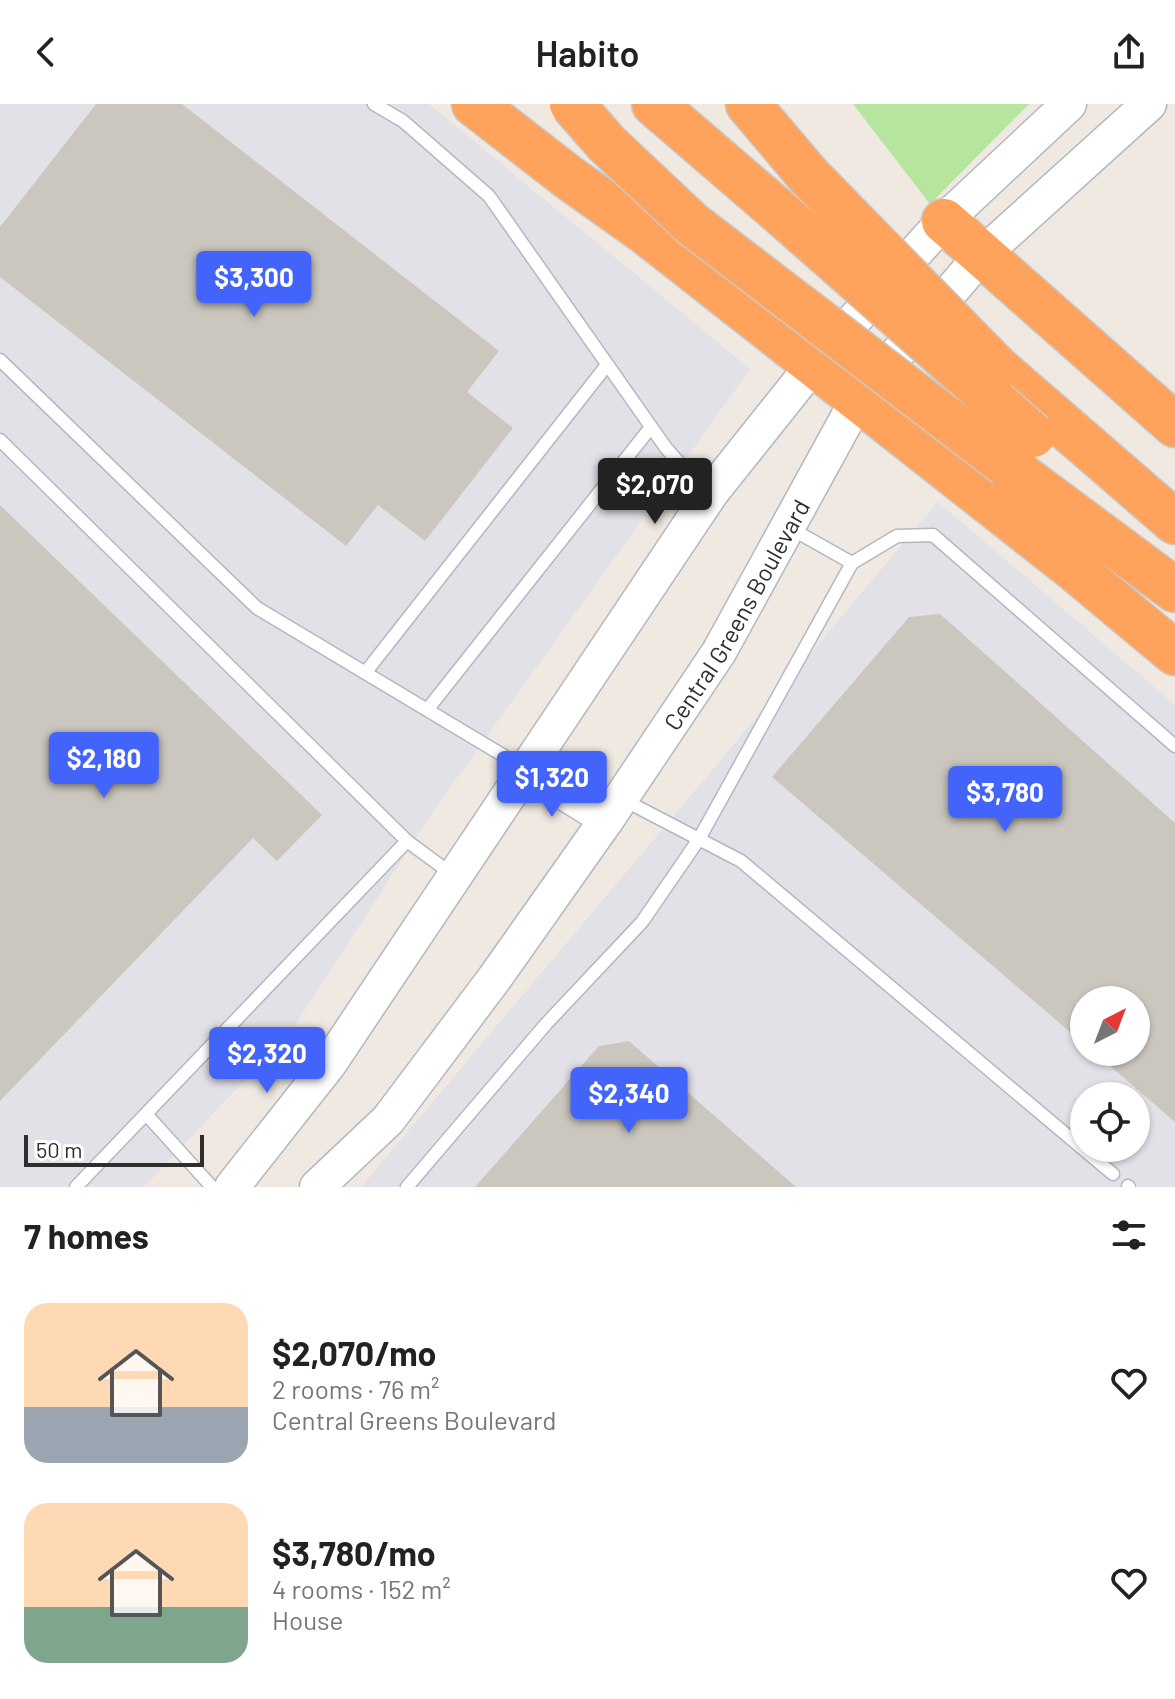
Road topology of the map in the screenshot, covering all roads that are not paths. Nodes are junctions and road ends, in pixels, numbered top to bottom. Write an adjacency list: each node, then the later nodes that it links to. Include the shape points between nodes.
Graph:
1 (374, 104): 13 (lane, via 403,121 489,196)
2 (474, 104): 14 (highway)
3 (572, 104): 18 (highway, bridge, via 692,224)
4 (654, 104): 9 (highway)
5 (693, 104): 9 (highway)
6 (748, 104): 9 (highway)
7 (1069, 104): 10 (street)
8 (1149, 104): 11 (street, Central Greens Boulevard)
9 (792, 192): 18 (highway, bridge); 18 (highway, bridge, via 997,368)
10 (944, 221): 11 (highway); 14 (street)
11 (982, 255): 15 (street, Central Greens Boulevard); 16 (highway)
12 (0, 360): 27 (lane, via 257,608)
13 (607, 365): 17 (lane); 27 (lane)
14 (813, 365): 15 (highway); 20 (street)
15 (858, 399): 22 (street, Central Greens Boulevard); 26 (highway)
16 (1175, 425)
17 (651, 427): 20 (lane); 28 (lane)
18 (1029, 437): 21 (highway); 23 (highway); 25 (highway)
19 (0, 440): 33 (lane)
20 (711, 493): 30 (street)
21 (1175, 522)
22 (787, 527): 24 (lane); 31 (street, Central Greens Boulevard, via 719,652)
23 (1175, 560)
24 (852, 563): 29 (lane, via 897,536 933,535); 32 (lane)
25 (1175, 590)
26 (1175, 653)
27 (365, 673): 28 (lane)
28 (427, 710): 30 (lane)
29 (1175, 746)
30 (528, 770): 31 (street); 34 (street)
31 (614, 809): 32 (lane); 40 (street, Central Greens Boulevard, via 388,1120)
32 (699, 839): 36 (lane, via 741,861); 41 (lane, via 642,922 546,1024)
33 (407, 841): 34 (lane); 35 (lane)
34 (456, 877): 39 (street, via 329,1064)
35 (146, 1114): 37 (lane); 38 (lane)
36 (1113, 1174)
37 (76, 1187)
38 (212, 1187)
39 (232, 1187)
40 (317, 1187)
41 (407, 1187)

